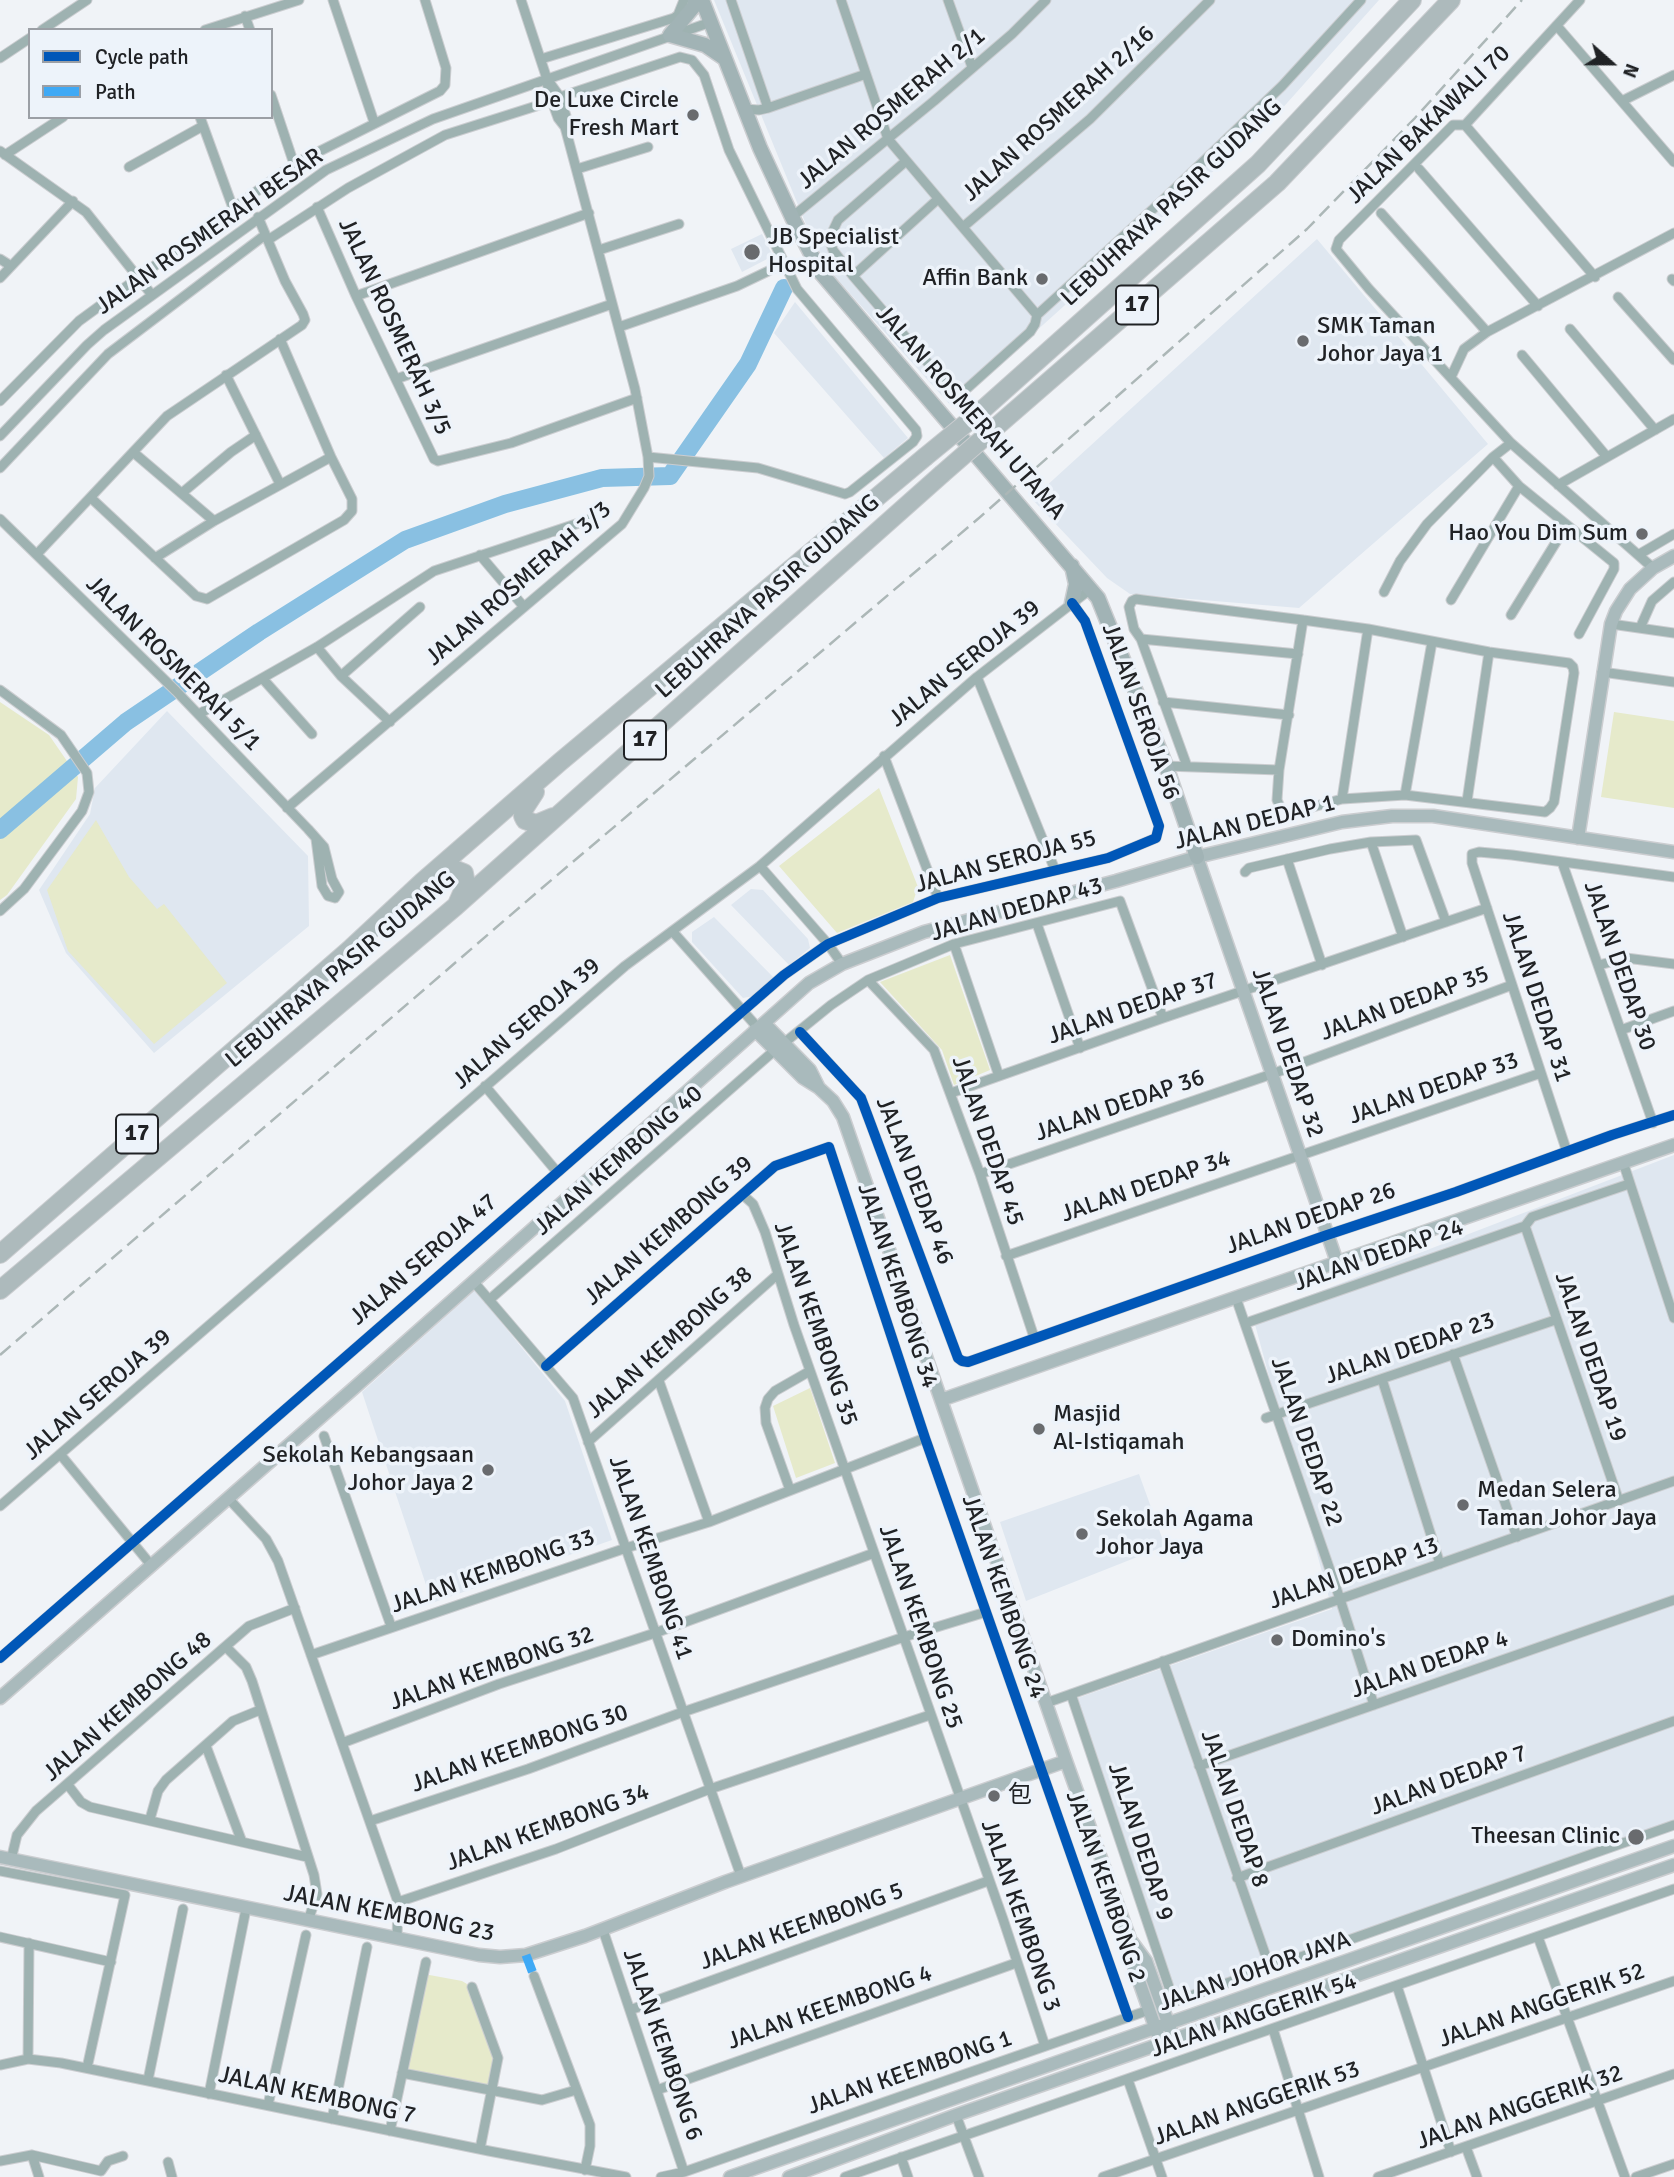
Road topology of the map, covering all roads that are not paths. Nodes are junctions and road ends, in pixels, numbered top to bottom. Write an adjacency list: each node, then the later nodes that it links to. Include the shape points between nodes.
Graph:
1 (87, 0): 21 (street)
2 (299, 0): 18 (street)
3 (333, 0): 40 (street)
4 (425, 0): 40 (street, via 446,68 444,85 432,96)
5 (521, 0): 28 (street, JALAN ROSMERAH 3/3)
6 (684, 0): 28 (street, via 674,18)
7 (695, 0): 24 (main road)
8 (702, 0): 19 (main road, JALAN ROSMERAH UTAMA)
9 (731, 0): 36 (street)
10 (841, 0): 30 (street)
11 (948, 0): 29 (street)
12 (1046, 0): 29 (street, JALAN ROSMERAH 2/1)
13 (1210, 0): 60 (street, JALAN ROSMERAH 2/16, via 1090,119)
14 (1360, 0): 76 (street, via 1282,86)
15 (1412, 0): 147 (highway, LEBUHRAYA PASIR GUDANG / 17, bridge, via 1258,164 980,412)
16 (1451, 0): 155 (highway, LEBUHRAYA PASIR GUDANG / 17, bridge, via 1277,183)
17 (1580, 0): 20 (street, JALAN BAKAWALI 70)
18 (245, 16): 22 (street); 23 (street)
19 (711, 22): 24 (street, JALAN ROSMERAH BESAR); 27 (main road, JALAN ROSMERAH UTAMA)
20 (1557, 26): 35 (street); 41 (street, JALAN BAKAWALI 70)
21 (45, 28)
22 (211, 28)
23 (249, 28)
24 (670, 35): 27 (main road, via 705,45); 32 (street, JALAN ROSMERAH BESAR)
25 (28, 39): 26 (street)
26 (0, 58)
27 (725, 58): 37 (main road, JALAN ROSMERAH UTAMA)
28 (541, 59): 32 (street, JALAN ROSMERAH 3/3)
29 (972, 68): 42 (street, JALAN ROSMERAH 2/1)
30 (866, 74): 36 (street); 42 (street)
31 (1674, 75): 35 (street)
32 (547, 79): 33 (street, JALAN ROSMERAH 3/3); 58 (street, JALAN ROSMERAH BESAR, via 433,119 338,164)
33 (556, 99): 49 (street, JALAN ROSMERAH 3/3, via 566,116); 53 (street, via 445,135); 65 (street, via 680,57 692,60 704,75 729,150)
34 (273, 101): 47 (street)
35 (1622, 101): 46 (street)
36 (768, 108): 37 (street)
37 (744, 109): 57 (main road, JALAN ROSMERAH UTAMA)
38 (61, 119): 44 (street)
39 (201, 122): 48 (street); 54 (street)
40 (374, 122): 47 (street)
41 (1465, 125): 69 (street); 84 (street, JALAN BAKAWALI 70, via 1453,125 1339,240 1336,249)
42 (888, 139): 45 (street); 57 (street, JALAN ROSMERAH 2/1)
43 (648, 147): 49 (street)
44 (3, 153): 52 (street)
45 (906, 161): 51 (street); 67 (street, via 838,220 829,239)
46 (1674, 162)
47 (294, 164): 54 (street)
48 (130, 166)
49 (577, 169): 55 (street, JALAN ROSMERAH 3/3)
50 (1419, 169): 75 (street)
51 (938, 199): 60 (street); 67 (street)
52 (73, 201): 66 (street); 68 (street)
53 (317, 207): 62 (street); 72 (street, JALAN ROSMERAH 3/5)
54 (233, 208): 68 (street)
55 (589, 213): 63 (street, JALAN ROSMERAH 3/3); 72 (street)
56 (1381, 213): 79 (street)
57 (792, 217): 114 (main road, JALAN ROSMERAH UTAMA, via 833,289)
58 (258, 218): 62 (street); 71 (street, JALAN ROSMERAH BESAR)
59 (679, 224): 63 (street)
60 (962, 227): 76 (street)
61 (1674, 233): 69 (street)
62 (267, 238): 80 (street, via 304,320); 98 (street, via 108,354)
63 (599, 250): 74 (street, JALAN ROSMERAH 3/3)
64 (0, 259): 66 (street)
65 (783, 264): 77 (street, via 737,286); 95 (street, via 797,289 916,430 913,442 845,494 758,468)
66 (11, 266): 70 (street)
67 (853, 276): 76 (street, via 956,393 965,392 1030,332)
68 (139, 277): 71 (street); 87 (street, via 79,321)
69 (1595, 277): 75 (street)
70 (0, 278)
71 (152, 295): 91 (street, JALAN ROSMERAH BESAR, via 87,345)
72 (356, 296): 85 (street, JALAN ROSMERAH 3/5)
73 (1618, 297): 82 (street)
74 (612, 304): 77 (street, JALAN ROSMERAH 3/3); 85 (street)
75 (1538, 306): 79 (street)
76 (1037, 315)
77 (619, 327): 86 (street, JALAN ROSMERAH 3/3)
78 (1570, 329): 89 (street)
79 (1487, 332): 84 (street, via 1464,349)
80 (280, 339): 83 (street); 94 (street)
81 (1522, 355): 97 (street)
82 (1674, 360)
83 (226, 375): 90 (street); 93 (street, via 167,416)
84 (1451, 377): 92 (street)
85 (396, 379): 86 (street, JALAN ROSMERAH 3/5, via 438,461 510,443)
86 (637, 398): 95 (street, JALAN ROSMERAH 3/3)
87 (0, 401)
88 (1674, 419): 89 (street)
89 (1654, 430): 97 (street)
90 (256, 435): 99 (street); 102 (street)
91 (0, 436)
92 (1511, 443): 96 (street); 100 (street)
93 (133, 452): 102 (street); 103 (street)
94 (331, 457): 99 (street); 113 (street, via 352,499 349,516 218,594 207,599 195,596)
95 (648, 457): 122 (street, JALAN ROSMERAH 3/3, via 645,488 622,524)
96 (1493, 457): 101 (street); 118 (street, via 1427,524)
97 (1607, 457): 100 (street)
98 (0, 468)
99 (280, 484): 106 (street)
100 (1558, 485): 111 (street)
101 (1519, 486): 107 (street); 119 (street)
102 (181, 493): 106 (street)
103 (90, 498): 109 (street); 113 (street)
104 (0, 519): 109 (street, JALAN ROSMERAH 5/1)
105 (591, 519): 110 (street)
106 (214, 521): 113 (street)
107 (1566, 526): 123 (street); 129 (street, via 1614,566)
108 (1674, 534): 111 (street)
109 (37, 554): 142 (street, JALAN ROSMERAH 5/1)
110 (480, 555): 122 (street); 132 (street, via 434,571)
111 (1637, 555): 115 (street)
112 (1674, 556): 115 (main road)
113 (155, 558)
114 (1071, 563): 117 (main road, JALAN ROSMERAH UTAMA); 120 (main road, via 1076,584)
115 (1653, 568): 125 (main road, via 1623,599)
116 (1674, 582): 126 (street, via 1652,601)
117 (1092, 588): 120 (street, JALAN SEROJA 39); 148 (main road, JALAN ROSMERAH UTAMA)
118 (1384, 592)
119 (1451, 600)
120 (1072, 603): 137 (street, JALAN SEROJA 39); 156 (street, JALAN SEROJA 56, via 1085,621 1159,826)
121 (420, 607): 136 (street)
122 (524, 607): 144 (street, JALAN ROSMERAH 3/3)
123 (1511, 615)
124 (1303, 620): 127 (street); 130 (street, via 1136,599 1129,607); 134 (street)
125 (1611, 624): 126 (street); 135 (main road)
126 (1640, 628): 128 (street)
127 (1368, 629): 131 (street); 152 (street)
128 (1674, 633)
129 (1579, 634)
130 (1141, 639): 134 (street); 141 (street)
131 (1432, 642): 133 (street); 151 (street)
132 (317, 647): 136 (street); 138 (street)
133 (1489, 652): 153 (street); 153 (street, via 1573,667 1554,802 1545,812)
134 (1298, 654): 143 (street)
135 (1602, 672): 139 (street); 157 (main road)
136 (341, 676): 144 (street)
137 (977, 677): 146 (street, JALAN SEROJA 39); 165 (street)
138 (263, 679): 142 (street); 145 (street)
139 (1674, 681)
140 (0, 690): 172 (street, via 61,735 87,773 89,792 82,811 24,890)
141 (1163, 702): 143 (street); 149 (street)
142 (199, 714): 154 (street, JALAN ROSMERAH 5/1)
143 (1289, 715): 150 (street)
144 (390, 722): 154 (street, JALAN ROSMERAH 3/3)
145 (312, 734)
146 (884, 756): 164 (street, JALAN SEROJA 39); 169 (street)
147 (560, 762): 155 (highway, via 527,802 523,816 536,824); 168 (highway, LEBUHRAYA PASIR GUDANG / 17)
148 (1166, 766): 149 (street); 161 (main road, JALAN ROSMERAH UTAMA)
149 (1187, 766): 150 (street)
150 (1279, 770): 152 (street, via 1277,800 1287,814)
151 (1405, 795): 152 (street); 153 (street)
152 (1342, 799)
153 (1467, 801)
154 (287, 808): 158 (street, JALAN ROSMERAH 5/1)
155 (563, 812): 170 (highway, LEBUHRAYA PASIR GUDANG / 17)
156 (1156, 838): 165 (street, JALAN SEROJA 55, via 1108,858)
157 (1578, 838): 160 (main road, JALAN DEDAP 1); 161 (main road, JALAN DEDAP 1, via 1433,816 1392,816 1342,822)
158 (316, 839): 158 (street, JALAN ROSMERAH 5/1, via 324,847 339,892 335,898 322,886)
159 (1371, 842): 162 (street); 173 (street, via 1416,840); 176 (street)
160 (1674, 852)
161 (1197, 857): 179 (main road, JALAN DEDAP 1, via 924,932); 185 (main road, JALAN DEDAP 32)
162 (1287, 859): 166 (street); 181 (street)
163 (1562, 862): 167 (street); 171 (street, JALAN DEDAP 31, via 1479,852 1472,855); 182 (street, JALAN DEDAP 30)
164 (760, 866): 175 (street, JALAN SEROJA 39); 177 (street)
165 (1055, 870): 169 (street, JALAN SEROJA 55)
166 (1245, 872)
167 (1674, 877)
168 (422, 882): 170 (highway, via 460,869 466,884); 212 (highway, LEBUHRAYA PASIR GUDANG / 17)
169 (938, 898): 177 (street, JALAN SEROJA 55)
170 (456, 906): 217 (highway, LEBUHRAYA PASIR GUDANG / 17)
171 (1487, 908): 173 (street, JALAN DEDAP 37); 184 (street, JALAN DEDAP 31)
172 (0, 911)
173 (1446, 922): 176 (street, JALAN DEDAP 37)
174 (1037, 924): 178 (street, JALAN DEDAP 43); 188 (street, JALAN DEDAP 43, via 1120,901); 193 (street)
175 (673, 932): 186 (street); 197 (street, JALAN SEROJA 39, via 625,966)
176 (1403, 937): 181 (street, JALAN DEDAP 37)
177 (828, 944): 179 (street); 186 (street, JALAN SEROJA 55)
178 (954, 944): 183 (street, JALAN DEDAP 43); 196 (street)
179 (842, 964): 189 (main road, JALAN DEDAP 1, via 809,983)
180 (1674, 964): 182 (street, via 1626,958)
181 (1322, 965): 185 (street, JALAN DEDAP 37)
182 (1599, 965): 190 (street, JALAN DEDAP 30)
183 (868, 980): 191 (street, JALAN DEDAP 43); 198 (street, JALAN DEDAP 45, via 934,1050)
184 (1512, 985): 194 (street, JALAN DEDAP 31); 195 (street, JALAN DEDAP 35)
185 (1244, 992): 188 (street, JALAN DEDAP 37); 195 (main road, JALAN DEDAP 32)
186 (743, 1010): 189 (street); 206 (street, JALAN SEROJA 47)
187 (1674, 1011): 190 (street)
188 (1163, 1018): 193 (street, JALAN DEDAP 37)
189 (759, 1027): 192 (main road); 216 (main road, JALAN DEDAP 1)
190 (1621, 1030): 200 (street, JALAN DEDAP 30)
191 (800, 1032): 192 (street, JALAN DEDAP 43); 225 (street, JALAN DEDAP 46, via 861,1098)
192 (779, 1047): 219 (street, JALAN KEMBONG 40); 230 (main road, via 810,1070 843,1117)
193 (1080, 1048): 196 (street, JALAN DEDAP 37)
194 (1541, 1073): 203 (street, JALAN DEDAP 31); 204 (street, JALAN DEDAP 33)
195 (1272, 1074): 204 (main road, JALAN DEDAP 32); 207 (street, JALAN DEDAP 36)
196 (999, 1076): 198 (street, JALAN DEDAP 37)
197 (485, 1086): 206 (street); 236 (street, JALAN SEROJA 39)
198 (951, 1093): 207 (street, JALAN DEDAP 45)
199 (1674, 1115): 200 (street, JALAN DEDAP 26)
200 (1653, 1122): 203 (street, JALAN DEDAP 26)
201 (1674, 1144): 205 (main road)
202 (829, 1147): 209 (street, JALAN KEMBONG 39, via 775,1166); 234 (street, JALAN KEMBONG 34)
203 (1567, 1152): 211 (street, JALAN DEDAP 26)
204 (1300, 1154): 211 (main road, JALAN DEDAP 32); 213 (street, JALAN DEDAP 34)
205 (1623, 1162): 208 (street); 214 (main road)
206 (557, 1172): 245 (street, JALAN SEROJA 47)
207 (980, 1174): 213 (street, JALAN DEDAP 45)
208 (1629, 1184): 210 (street, JALAN DEDAP 24, via 1532,1217); 220 (street)
209 (743, 1195): 215 (street, JALAN KEMBONG 35, via 753,1204); 226 (street, JALAN KEMBONG 39)
210 (1525, 1226): 221 (street, JALAN DEDAP 19); 222 (street, JALAN DEDAP 24)
211 (1327, 1235): 214 (main road, JALAN DEDAP 32); 223 (street, JALAN DEDAP 26)
212 (0, 1254)
213 (1006, 1256): 223 (street, JALAN DEDAP 45)
214 (1337, 1262): 218 (main road)
215 (778, 1274): 227 (street, JALAN KEMBONG 35); 229 (street, JALAN KEMBONG 38)
216 (473, 1280): 219 (street, JALAN KEMBONG 41); 240 (main road, JALAN DEDAP 1)
217 (0, 1290)
218 (1236, 1298): 222 (street, JALAN DEDAP 22); 230 (main road)
219 (489, 1300): 226 (street, JALAN KEMBONG 41)
220 (1674, 1318)
221 (1555, 1320): 224 (street, JALAN DEDAP 23); 241 (street, JALAN DEDAP 19)
222 (1245, 1323): 231 (street, JALAN DEDAP 22)
223 (1034, 1337): 225 (street, JALAN DEDAP 26)
224 (1453, 1354): 228 (street, JALAN DEDAP 23); 244 (street)
225 (962, 1362)
226 (546, 1366): 235 (street, JALAN KEMBONG 41, via 573,1398)
227 (810, 1371): 237 (street, JALAN KEMBONG 35); 239 (street, via 775,1391 765,1408)
228 (1382, 1379): 231 (street, JALAN DEDAP 23); 248 (street)
229 (659, 1381): 235 (street, JALAN KEMBONG 38); 243 (street)
230 (941, 1400): 263 (main road)
231 (1277, 1415): 232 (street, JALAN DEDAP 23); 250 (street, JALAN DEDAP 22)
232 (1266, 1418)
233 (324, 1436): 254 (street)
234 (925, 1438): 237 (street, JALAN KEMBONG 33); 253 (street, JALAN KEMBONG 24)
235 (588, 1442): 246 (street, JALAN KEMBONG 41)
236 (60, 1454): 242 (street, JALAN SEROJA 39); 245 (street)
237 (845, 1469): 239 (street, JALAN KEMBONG 33); 247 (street, JALAN KEMBONG 25)
238 (1674, 1481): 241 (street, JALAN DEDAP 13)
239 (790, 1490): 243 (street, JALAN KEMBONG 33)
240 (228, 1497): 249 (main road, JALAN DEDAP 1); 252 (street, via 273,1548)
241 (1619, 1501): 244 (street, JALAN DEDAP 13)
242 (0, 1506)
243 (709, 1522): 246 (street, JALAN KEMBONG 33)
244 (1517, 1536): 248 (street, JALAN DEDAP 13)
245 (133, 1543): 249 (street); 259 (street, JALAN SEROJA 47)
246 (626, 1548): 254 (street, JALAN KEMBONG 33); 255 (street, JALAN KEMBONG 41)
247 (874, 1553): 255 (street, JALAN KEMBONG 32); 256 (street, JALAN KEMBONG 25)
248 (1440, 1564): 250 (street, JALAN DEDAP 13)
249 (150, 1565): 262 (main road, JALAN DEDAP 1)
250 (1340, 1599): 260 (street, JALAN DEDAP 13); 264 (street, JALAN DEDAP 22)
251 (1674, 1600): 264 (street, JALAN DEDAP 4)
252 (295, 1608): 257 (street, JALAN KEMBONG 48, via 250,1626); 258 (street)
253 (986, 1612): 256 (street, JALAN KEEMBONG 30); 273 (street, JALAN KEMBONG 24)
254 (391, 1626): 258 (street, JALAN KEMBONG 33)
255 (656, 1633): 266 (street, JALAN KEMBONG 41); 269 (street, JALAN KEMBONG 32, via 499,1684)
256 (904, 1637): 266 (street, JALAN KEEMBONG 30); 267 (street, JALAN KEMBONG 25)
257 (227, 1648): 265 (street, via 246,1667); 274 (street, JALAN KEMBONG 48)
258 (311, 1655): 269 (street)
259 (0, 1658)
260 (1163, 1661): 261 (street, JALAN DEDAP 13); 272 (street, JALAN DEDAP 8)
261 (1071, 1694): 263 (street, JALAN DEDAP 13); 310 (street, JALAN DEDAP 9)
262 (0, 1698)
263 (1046, 1703): 271 (main road)
264 (1374, 1705): 272 (street, JALAN DEDAP 4)
265 (260, 1710): 270 (street, via 233,1721); 282 (street)
266 (683, 1712): 275 (street, JALAN KEMBONG 41); 278 (street, JALAN KEEMBONG 30)
267 (930, 1715): 275 (street, JALAN KEMBONG 34); 276 (street, JALAN KEMBONG 25)
268 (1674, 1721): 287 (street, JALAN DEDAP 7)
269 (342, 1743): 278 (street)
270 (206, 1746): 277 (street, via 161,1785); 280 (street)
271 (1066, 1762): 273 (main road, JALAN KEMBONG 23); 299 (main road)
272 (1199, 1766): 287 (street, JALAN DEDAP 8)
273 (1042, 1770): 276 (main road, JALAN KEMBONG 23); 313 (street, JALAN KEMBONG 2)
274 (68, 1785): 277 (street, via 90,1807); 283 (street, JALAN KEMBONG 48, via 36,1811)
275 (710, 1789): 286 (street, JALAN KEMBONG 41); 290 (street, JALAN KEMBONG 34, via 556,1849)
276 (959, 1798): 286 (main road, JALAN KEMBONG 23); 288 (street, JALAN KEMBONG 3)
277 (150, 1819): 280 (street)
278 (370, 1821): 290 (street)
279 (1674, 1825): 305 (street)
280 (242, 1842): 282 (street)
281 (1674, 1846): 315 (main road, JALAN JOHOR JAYA)
282 (307, 1857): 293 (street, via 317,1895)
283 (6, 1859): 292 (main road, JALAN KEMBONG 23)
284 (1674, 1866): 318 (main road, JALAN JOHOR JAYA)
285 (0, 1871): 302 (street, via 125,1895)
286 (741, 1876): 294 (main road, JALAN KEMBONG 23)
287 (1237, 1878): 305 (street, JALAN DEDAP 8)
288 (988, 1881): 304 (street, JALAN KEMBONG 3); 311 (street, JALAN KEEMBONG 5)
289 (1674, 1889): 297 (street, JALAN ANGGERIK 54)
290 (398, 1902): 298 (street)
291 (183, 1909): 327 (street)
292 (246, 1909): 293 (main road, JALAN KEMBONG 23); 332 (street)
293 (307, 1921): 298 (main road, JALAN KEMBONG 23)
294 (603, 1930): 298 (main road, JALAN KEMBONG 23, via 526,1955 500,1957); 311 (street, JALAN KEMBONG 6)
295 (306, 1935): 334 (street)
296 (0, 1937): 300 (street)
297 (1538, 1937): 308 (street, JALAN ANGGERIK 54); 314 (street)
298 (397, 1939)
299 (1130, 1939): 310 (main road); 312 (main road, via 1133,1964)
300 (29, 1943): 302 (street); 321 (street)
301 (367, 1947): 337 (street)
302 (111, 1962): 324 (street)
303 (426, 1962): 325 (street)
304 (1016, 1963): 320 (street, JALAN KEMBONG 3); 330 (street, JALAN KEEMBONG 4)
305 (1270, 1968): 310 (street)
306 (534, 1976): 329 (street)
307 (1674, 1981): 314 (street, JALAN ANGGERIK 52)
308 (1397, 1986): 317 (street, JALAN ANGGERIK 54); 323 (street)
309 (472, 1987): 331 (street, via 498,2058)
310 (1168, 2004): 315 (main road)
311 (630, 2010): 330 (street, JALAN KEMBONG 6)
312 (1149, 2010): 313 (street, JALAN KEEMBONG 1); 316 (main road)
313 (1128, 2017): 320 (street, JALAN KEEMBONG 1)
314 (1568, 2017): 323 (street, JALAN ANGGERIK 52); 333 (street)
315 (1169, 2025): 316 (main road, JALAN JOHOR JAYA); 318 (main road)
316 (1156, 2029): 319 (main road); 357 (main road, JALAN JOHOR JAYA)
317 (1273, 2029): 328 (street, JALAN ANGGERIK 54); 335 (street)
318 (1174, 2039): 319 (main road, JALAN JOHOR JAYA)
319 (1161, 2044): 336 (main road, JALAN JOHOR JAYA)
320 (1045, 2046): 351 (street, JALAN KEEMBONG 1)
321 (28, 2059): 322 (street, JALAN KEMBONG 7); 324 (street, JALAN KEMBONG 7)
322 (0, 2065)
323 (1423, 2067): 335 (street, JALAN ANGGERIK 53); 342 (street)
324 (87, 2068): 327 (street, JALAN KEMBONG 7)
325 (402, 2073): 331 (street); 338 (street)
326 (1674, 2074): 333 (street, JALAN ANGGERIK 32)
327 (148, 2080): 332 (street, JALAN KEMBONG 7)
328 (1128, 2080): 339 (street, JALAN ANGGERIK 54); 346 (street)
329 (576, 2090): 331 (street, via 542,2100); 350 (street, via 592,2133)
330 (657, 2090): 351 (street, JALAN KEMBONG 6)
331 (493, 2091): 341 (street)
332 (209, 2094): 334 (street, JALAN KEMBONG 7)
333 (1598, 2101): 340 (street, JALAN ANGGERIK 32); 367 (street)
334 (268, 2105): 337 (street, JALAN KEMBONG 7)
335 (1298, 2110): 346 (street, JALAN ANGGERIK 53); 364 (street)
336 (956, 2115): 339 (street); 358 (main road, JALAN JOHOR JAYA)
337 (332, 2119): 338 (street, JALAN KEMBONG 7)
338 (390, 2131): 341 (street, JALAN KEMBONG 7)
339 (964, 2136): 345 (street, JALAN ANGGERIK 54); 361 (street)
340 (1466, 2147): 342 (street, JALAN ANGGERIK 32); 366 (street)
341 (480, 2149): 350 (street, JALAN KEMBONG 7)
342 (1451, 2152): 365 (street, JALAN ANGGERIK 32)
343 (32, 2155): 347 (street); 352 (street); 353 (street)
344 (124, 2156): 352 (street, via 108,2161)
345 (901, 2157): 359 (street, JALAN ANGGERIK 54); 360 (street)
346 (1156, 2159): 362 (street, JALAN ANGGERIK 53); 363 (street)
347 (0, 2161)
348 (168, 2162): 354 (street)
349 (1674, 2164): 368 (street)
350 (586, 2170): 355 (street, JALAN KEMBONG 7)
351 (684, 2172): 356 (street)
352 (102, 2174)
353 (38, 2177)
354 (173, 2177)
355 (626, 2177)
356 (661, 2177)
357 (730, 2177)
358 (789, 2177)
359 (845, 2177)
360 (908, 2177)
361 (979, 2177)
362 (1103, 2177)
363 (1162, 2177)
364 (1319, 2177)
365 (1378, 2177)
366 (1477, 2177)
367 (1625, 2177)
368 (1636, 2177)

